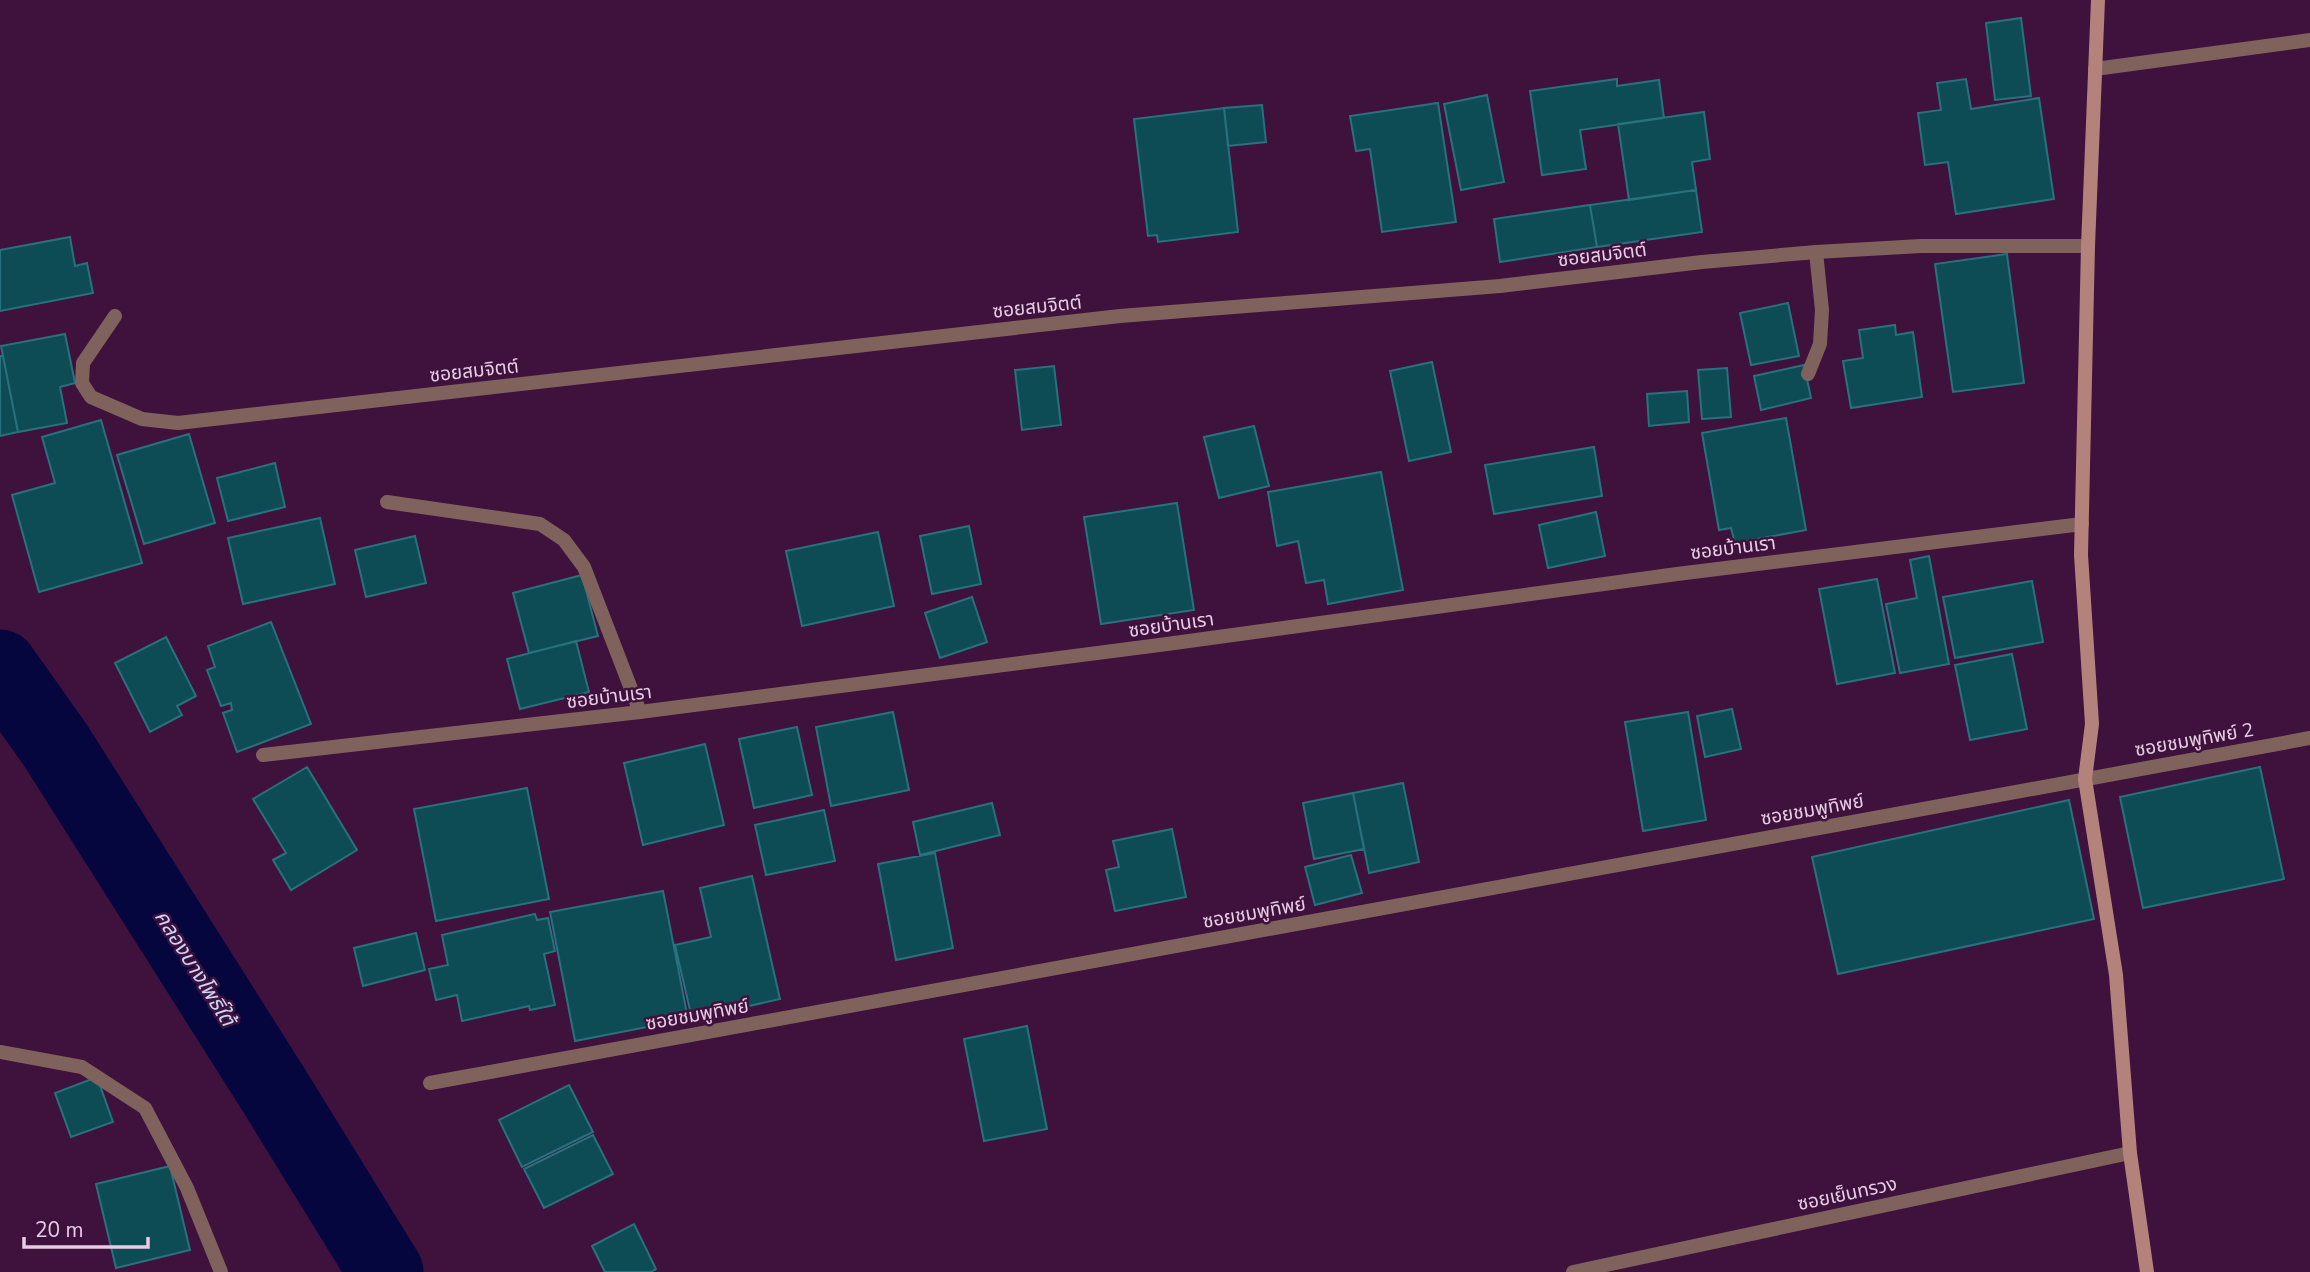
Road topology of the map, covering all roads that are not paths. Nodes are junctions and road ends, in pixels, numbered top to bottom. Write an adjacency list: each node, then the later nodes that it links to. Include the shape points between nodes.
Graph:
1 (2098, 0): 3 (street)
2 (2310, 40): 3 (street)
3 (2095, 69): 4 (street)
4 (2088, 246): 5 (street, ซอยสมจิตต์, via 1921,246); 9 (street)
5 (1816, 252): 6 (street, ซอยสมจิตต์, via 1500,286 1120,316 178,423 142,419 90,397 82,383 83,363); 7 (street, via 1820,344)
6 (115, 316)
7 (1808, 374)
8 (387, 502): 10 (street, via 540,524 564,540 584,567)
9 (2082, 524): 10 (street, ซอยบ้านเรา, via 1677,573 1167,645); 13 (street, via 2092,724)
10 (640, 712): 12 (street, ซอยบ้านเรา)
11 (2310, 738): 13 (street, ซอยชมพูทิพย์ 2)
12 (263, 755)
13 (2085, 779): 15 (street, ซอยชมพูทิพย์); 16 (street, via 2116,975)
14 (0, 1052): 17 (street, via 82,1067 145,1108 187,1188)
15 (430, 1083)
16 (2130, 1153): 18 (street, ซอยเย็นทรวง); 19 (street)
17 (221, 1272)
18 (1573, 1272)
19 (2147, 1272)

